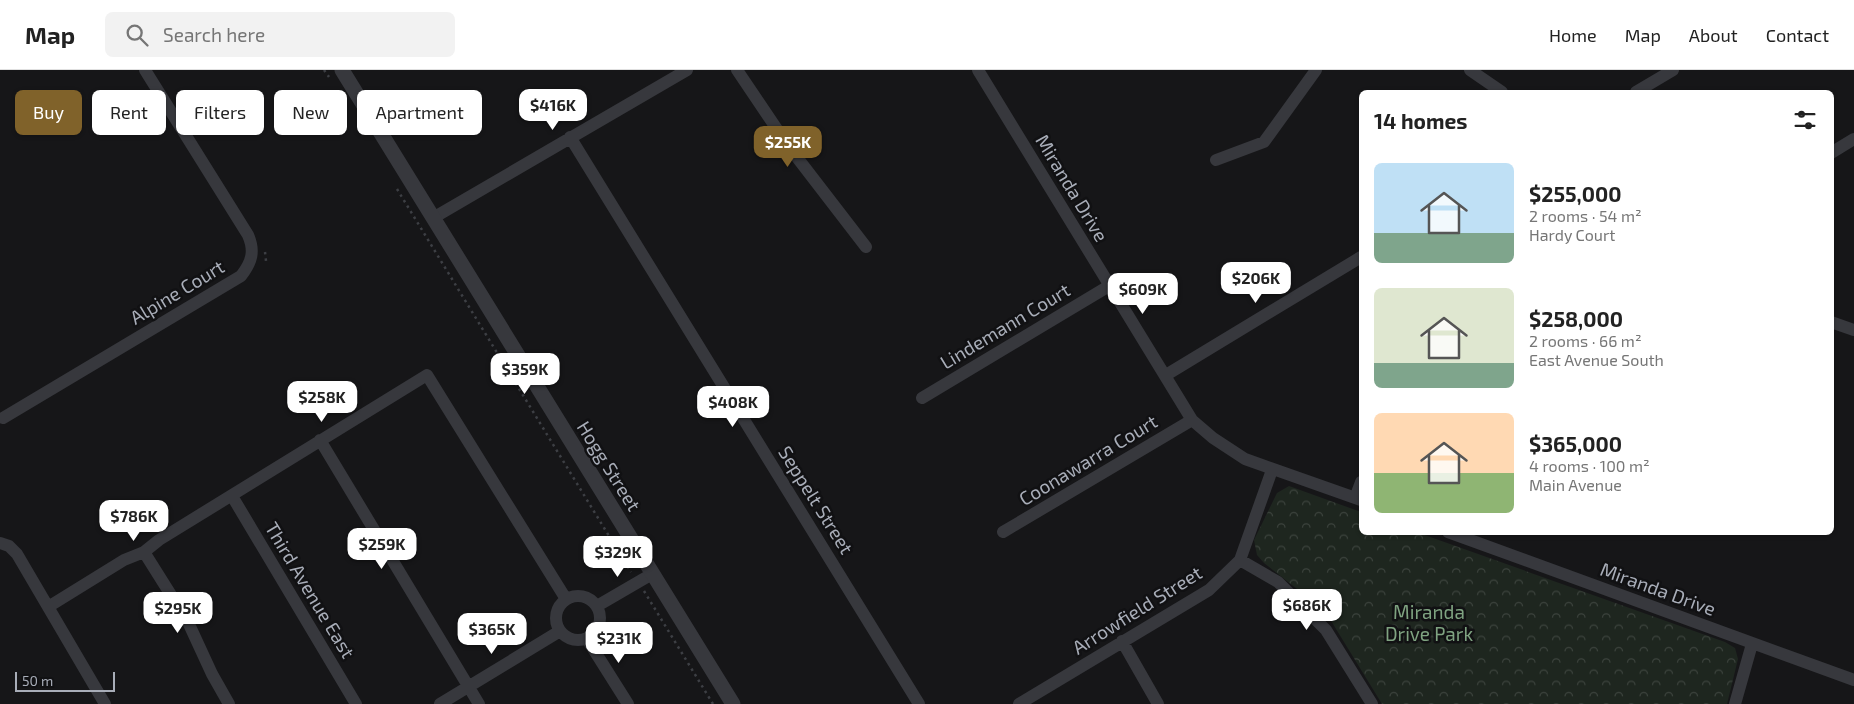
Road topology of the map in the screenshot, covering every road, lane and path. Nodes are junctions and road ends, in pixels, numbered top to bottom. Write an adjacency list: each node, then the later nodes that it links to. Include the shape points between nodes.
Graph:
1 (145, 70): 25 (street, Alpine Court, via 248,236 253,255 241,276)
2 (324, 70): 9 (path)
3 (687, 70): 12 (street)
4 (737, 70): 18 (street, via 789,147)
5 (978, 70): 20 (street, Miranda Drive)
6 (1316, 70): 15 (street, via 1264,142)
7 (1470, 70): 10 (street)
8 (1673, 70): 11 (street)
9 (336, 74): 17 (street, Hogg Street)
10 (1495, 90)
11 (1639, 90)
12 (570, 137): 17 (street); 55 (street, Seppelt Street)
13 (1854, 139): 14 (street)
14 (1834, 151)
15 (1216, 160)
16 (397, 189): 37 (path)
17 (433, 218): 36 (street, Hogg Street)
18 (866, 247)
19 (1359, 258): 23 (street)
20 (1109, 286): 23 (street, Miranda Drive); 24 (street, Lindemann Court)
21 (1834, 323): 22 (street)
22 (1854, 330)
23 (1166, 376): 26 (street, Miranda Drive)
24 (922, 398)
25 (3, 418)
26 (1192, 420): 28 (street, Miranda Drive, via 1245,459); 31 (street, Coonawarra Court)
27 (320, 440): 29 (street); 38 (street, via 428,375); 46 (street)
28 (1272, 470): 30 (street, Miranda Drive); 35 (street, Arrowfield Street)
29 (232, 496): 34 (street); 49 (street, Third Avenue East)
30 (1358, 499)
31 (1003, 532)
32 (1456, 535): 44 (street, Miranda Drive)
33 (0, 542): 40 (street, via 17,554)
34 (144, 552): 40 (street, via 124,560); 48 (street, via 188,622)
35 (1240, 560): 43 (street, Arrowfield Street, via 1210,590); 58 (street, via 1278,582 1326,630)
36 (652, 574): 37 (street); 54 (street, Hogg Street)
37 (638, 582): 39 (street); 53 (path)
38 (566, 599): 39 (street, via 579,596 592,600); 41 (street, via 556,614)
39 (597, 606): 42 (street, via 600,624)
40 (48, 607): 47 (street)
41 (560, 631): 42 (street, via 572,640); 46 (street)
42 (587, 638): 52 (street)
43 (1122, 641): 56 (street, Arrowfield Street); 57 (street)
44 (1752, 644): 45 (street, Miranda Drive); 59 (street)
45 (1854, 680)
46 (468, 686): 50 (street); 51 (street)
47 (105, 704)
48 (229, 704)
49 (356, 704)
50 (440, 704)
51 (479, 704)
52 (628, 704)
53 (713, 704)
54 (732, 704)
55 (919, 704)
56 (1018, 704)
57 (1158, 704)
58 (1372, 704)
59 (1734, 704)

